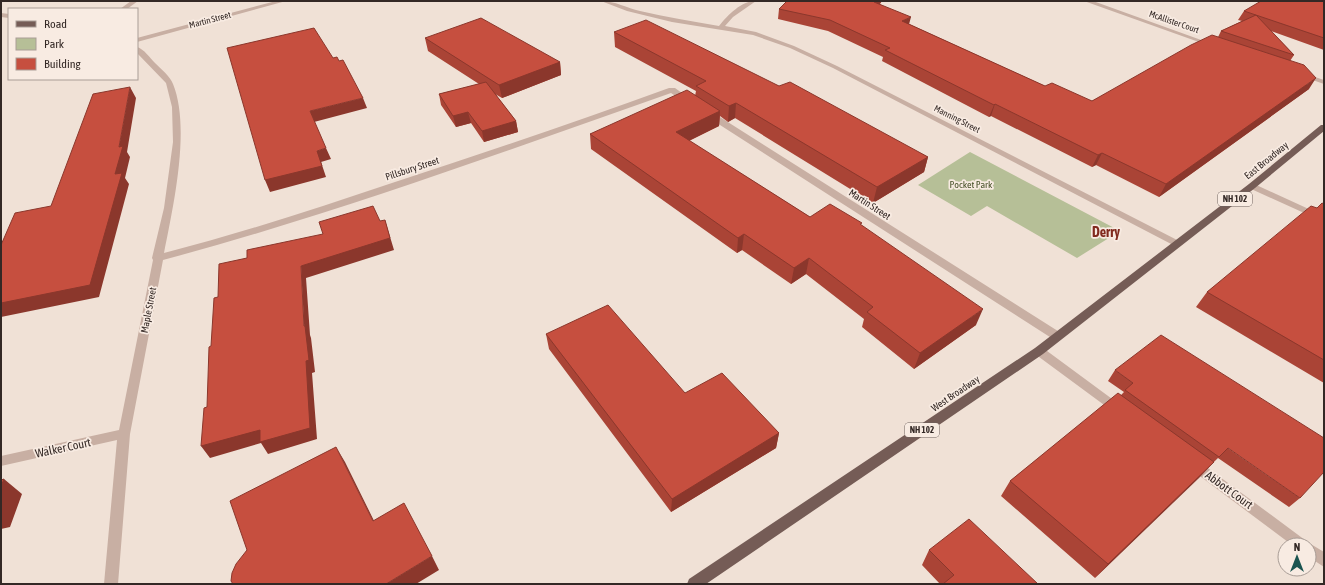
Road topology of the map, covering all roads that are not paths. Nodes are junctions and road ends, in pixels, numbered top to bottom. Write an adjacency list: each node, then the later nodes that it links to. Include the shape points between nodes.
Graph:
1 (135, 1): 6 (street)
2 (283, 1): 8 (street, Martin Street)
3 (604, 1): 7 (street, Manning Street, via 672,20)
4 (753, 1): 7 (street, via 731,16)
5 (1087, 1): 9 (street, McAllister Court)
6 (124, 8)
7 (721, 27): 17 (street, Manning Street, via 772,39 836,67)
8 (138, 40)
9 (1221, 48)
10 (138, 50): 18 (street, Maple Street, via 169,83 176,107 177,142 174,172)
11 (1296, 72): 12 (street)
12 (1324, 82)
13 (672, 90): 18 (street, Pillsbury Street, via 520,144 292,219); 20 (street, Martin Street)
14 (1324, 127): 15 (main road, East Broadway / NH 102)
15 (1252, 186): 16 (street); 17 (main road, East Broadway / NH 102)
16 (1324, 219)
17 (1178, 244): 19 (main road, East Broadway / NH 102)
18 (158, 258): 23 (street, Maple Street)
19 (1144, 269): 20 (main road, West Broadway / NH 102)
20 (1057, 336): 21 (main road, West Broadway / NH 102)
21 (1038, 350): 22 (street); 28 (main road, West Broadway / NH 102)
22 (1130, 418)
23 (124, 434): 25 (street, Walker Court); 27 (street, Maple Street)
24 (1181, 455): 26 (street, Abbott Court)
25 (1, 461)
26 (1292, 537)
27 (111, 584)
28 (694, 584)

